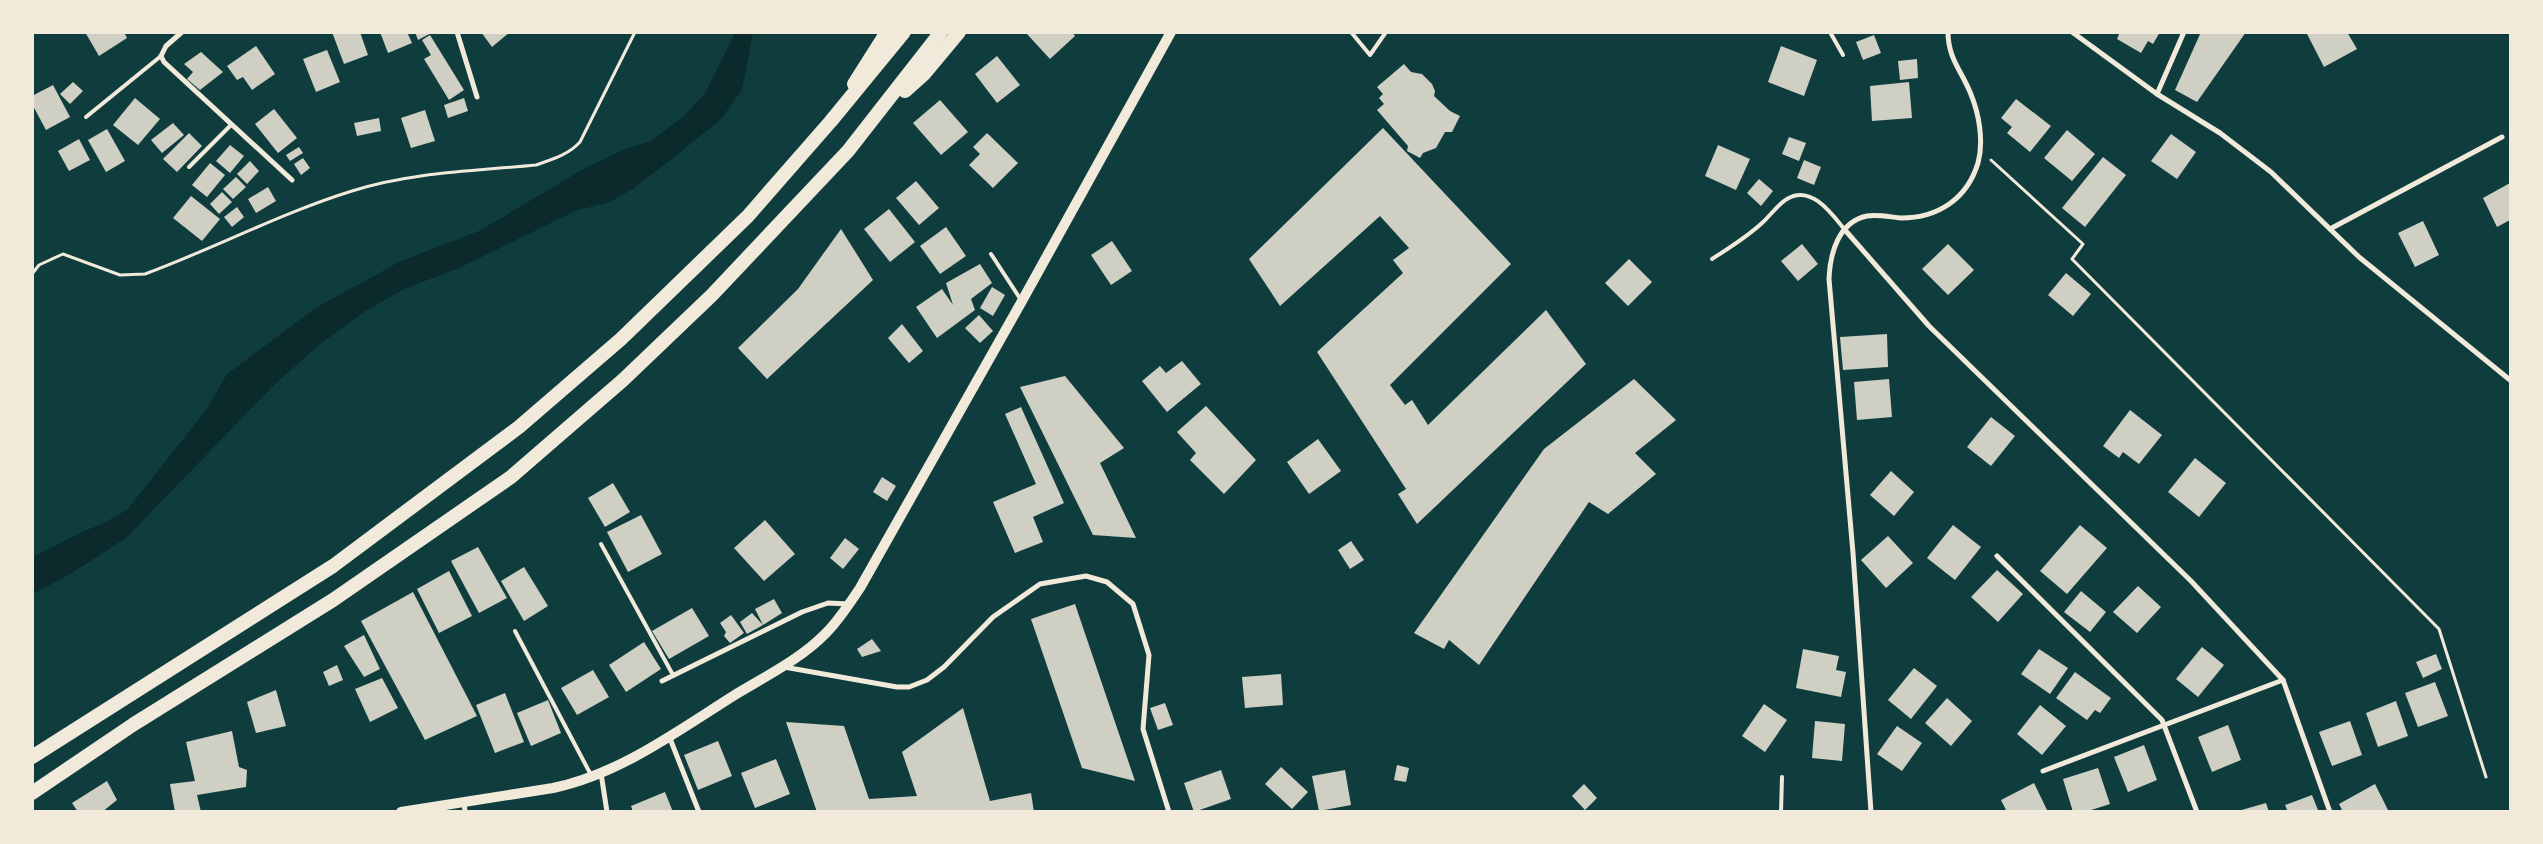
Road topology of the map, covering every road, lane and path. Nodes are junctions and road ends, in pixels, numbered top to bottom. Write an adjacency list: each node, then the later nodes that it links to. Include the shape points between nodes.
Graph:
1 (182, 32): 16 (street, via 166,46)
2 (457, 32): 19 (street)
3 (635, 32): 31 (path, via 580,142 571,152 536,165 392,181 354,190 145,274 120,275 63,254 39,265)
4 (887, 32): 20 (highway, via 860,72)
5 (904, 32): 20 (highway)
6 (942, 32): 18 (highway)
7 (959, 32): 18 (highway, via 924,74 907,90)
8 (1171, 32): 32 (main road)
9 (1351, 32): 10 (lane, via 1370,55)
10 (1386, 32)
11 (1830, 32): 15 (lane)
12 (1948, 32): 24 (street, via 1948,48 1971,93 1982,135)
13 (2072, 32): 17 (street)
14 (2184, 32): 17 (street)
15 (1844, 55)
16 (161, 56): 21 (lane); 22 (street, via 169,68)
17 (2157, 94): 27 (street, via 2220,133 2271,172)
18 (893, 96): 49 (highway, via 848,151 712,296 511,477 333,600 134,724)
19 (477, 97)
20 (847, 101): 44 (highway, via 748,216 621,338 519,427 333,566)
21 (86, 117)
22 (231, 125): 25 (lane); 26 (street)
23 (2502, 137): 27 (street)
24 (1980, 150): 28 (street, via 1966,190 1947,208 1924,216 1868,215 1854,220); 48 (path, via 2083,244 2072,259 2439,629)
25 (189, 167)
26 (292, 180)
27 (2330, 229): 33 (street, via 2359,257)
28 (1845, 230): 30 (lane, via 1814,199 1800,194 1787,198 1761,224); 40 (street, via 1928,326 2191,581); 57 (street, via 1835,244 1829,279)
29 (991, 254): 32 (lane)
30 (1712, 259)
31 (32, 274)
32 (1022, 302): 36 (main road)
33 (2510, 380)
34 (601, 544): 39 (lane)
35 (1997, 556): 42 (street)
36 (849, 604): 38 (main road, via 825,634); 39 (street, via 828,603 802,612)
37 (515, 631): 46 (lane)
38 (781, 667): 43 (main road); 55 (street, via 909,687 927,680 944,667 993,617 1040,584 1086,576 1108,582 1133,604 1149,655 1143,728)
39 (673, 675): 41 (street)
40 (2283, 680): 42 (street); 59 (street)
41 (662, 681)
42 (2164, 725): 45 (street); 58 (street)
43 (669, 736): 46 (main road); 54 (street)
44 (32, 757)
45 (2043, 771)
46 (597, 775): 50 (main road); 53 (street)
47 (1782, 777): 56 (lane)
48 (2486, 777)
49 (32, 793)
50 (465, 807): 51 (main road)
51 (405, 811): 52 (main road)
52 (401, 812)
53 (607, 812)
54 (699, 812)
55 (1169, 812)
56 (1780, 812)
57 (1871, 812)
58 (2198, 812)
59 (2330, 812)

